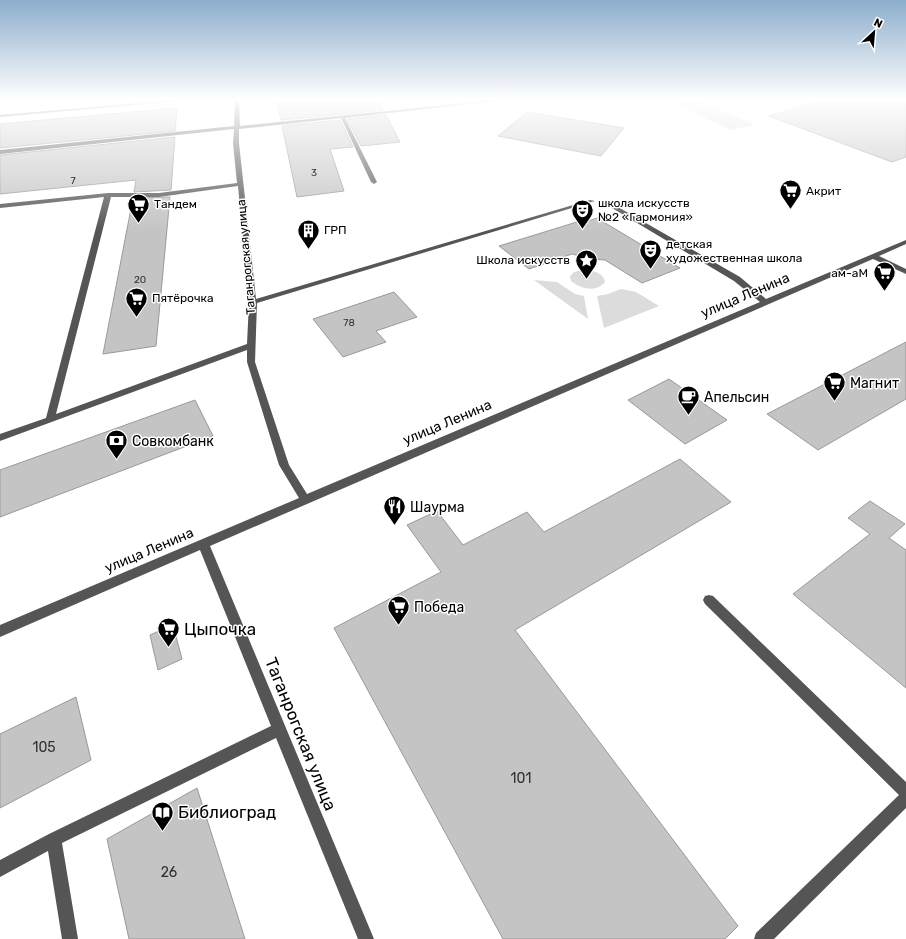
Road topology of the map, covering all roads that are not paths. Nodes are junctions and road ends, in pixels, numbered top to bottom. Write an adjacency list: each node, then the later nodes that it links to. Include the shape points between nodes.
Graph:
1 (81, 144): 4 (street)
2 (236, 144): 6 (street, Таганрогская улица)
3 (355, 144): 5 (street)
4 (0, 152)
5 (374, 182)
6 (240, 184): 7 (street, via 159,194); 14 (street, Таганрогская улица)
7 (108, 195): 10 (street); 17 (street)
8 (592, 201): 14 (street)
9 (609, 204): 15 (street, via 737,279)
10 (0, 206)
11 (906, 242): 12 (street, улица Ленина)
12 (873, 256): 13 (street); 15 (street, улица Ленина)
13 (906, 272)
14 (253, 302): 16 (street, Таганрогская улица)
15 (766, 303): 19 (street, улица Ленина)
16 (251, 346): 17 (street); 19 (street, Таганрогская улица, via 251,362 284,465)
17 (50, 420): 18 (street)
18 (0, 438)
19 (305, 500): 20 (street, улица Ленина)
20 (203, 544): 22 (street, улица Ленина); 23 (street, Таганрогская улица)
21 (709, 600): 24 (street)
22 (0, 631)
23 (280, 729): 26 (street); 29 (street, Таганрогская улица)
24 (906, 792)
25 (906, 798): 30 (street)
26 (54, 839): 27 (street); 28 (street)
27 (0, 869)
28 (70, 939)
29 (366, 939)
30 (762, 939)

